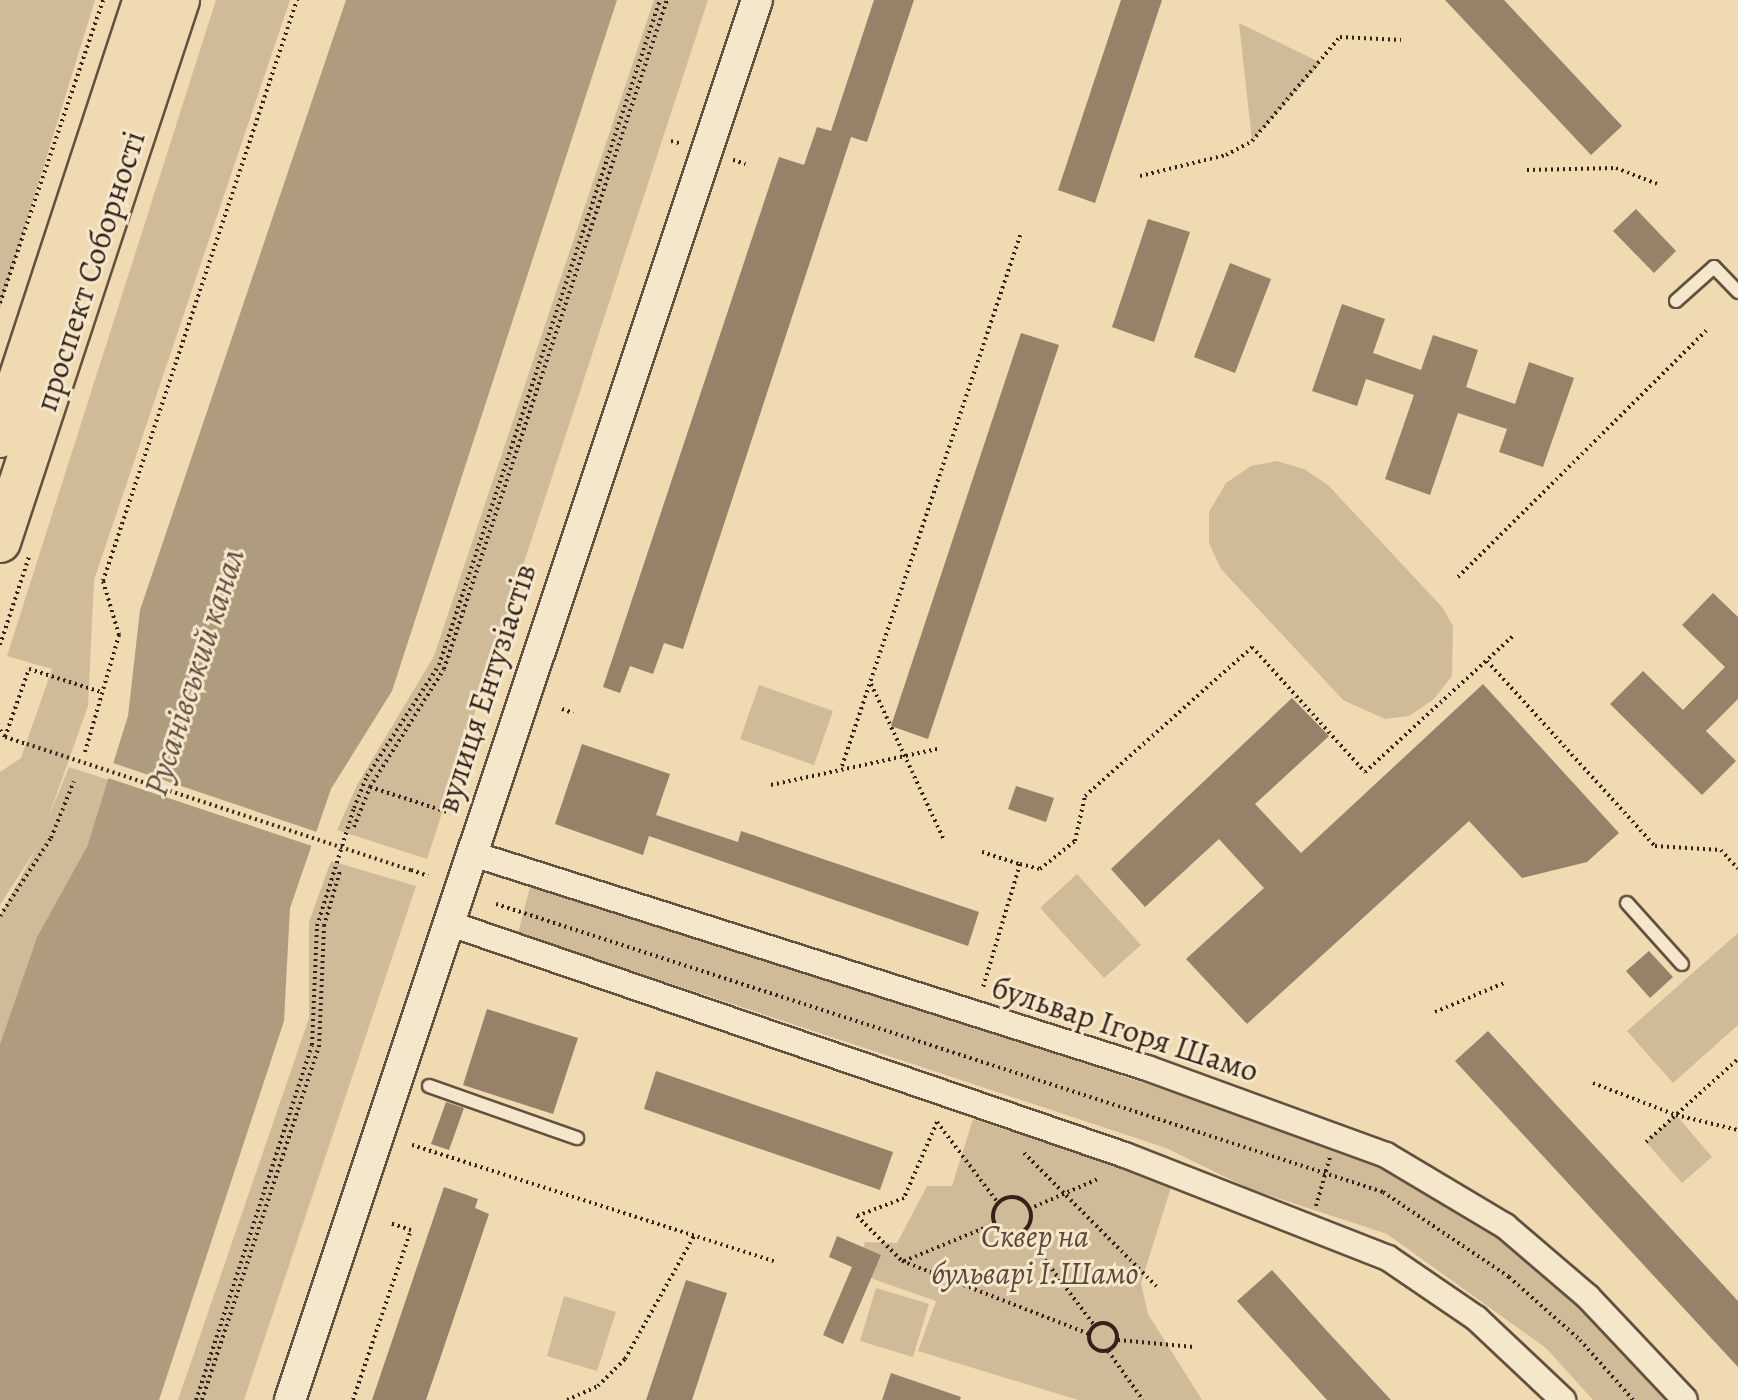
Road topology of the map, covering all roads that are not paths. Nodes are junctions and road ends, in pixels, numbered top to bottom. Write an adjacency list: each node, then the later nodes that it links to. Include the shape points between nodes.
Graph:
1 (144, 0): 6 (highway, проспект Соборності)
2 (179, 0): 7 (highway, проспект Соборності)
3 (757, 0): 8 (street, вулиця Ентузіастів)
4 (1738, 292): 5 (lane, via 1714,267)
5 (1676, 301)
6 (0, 437)
7 (0, 542)
8 (470, 853): 10 (street, вулиця Ентузіастів); 16 (street, бульвар Ігоря Шамо, via 1133,1063 1386,1155 1505,1226 1588,1297)
9 (1627, 903): 11 (lane)
10 (448, 923): 14 (street, вулиця Ентузіастів); 15 (street, via 1095,1145 1388,1258 1476,1318)
11 (1682, 964)
12 (429, 1086): 13 (lane)
13 (577, 1138)
14 (290, 1400)
15 (1563, 1400)
16 (1685, 1400)

